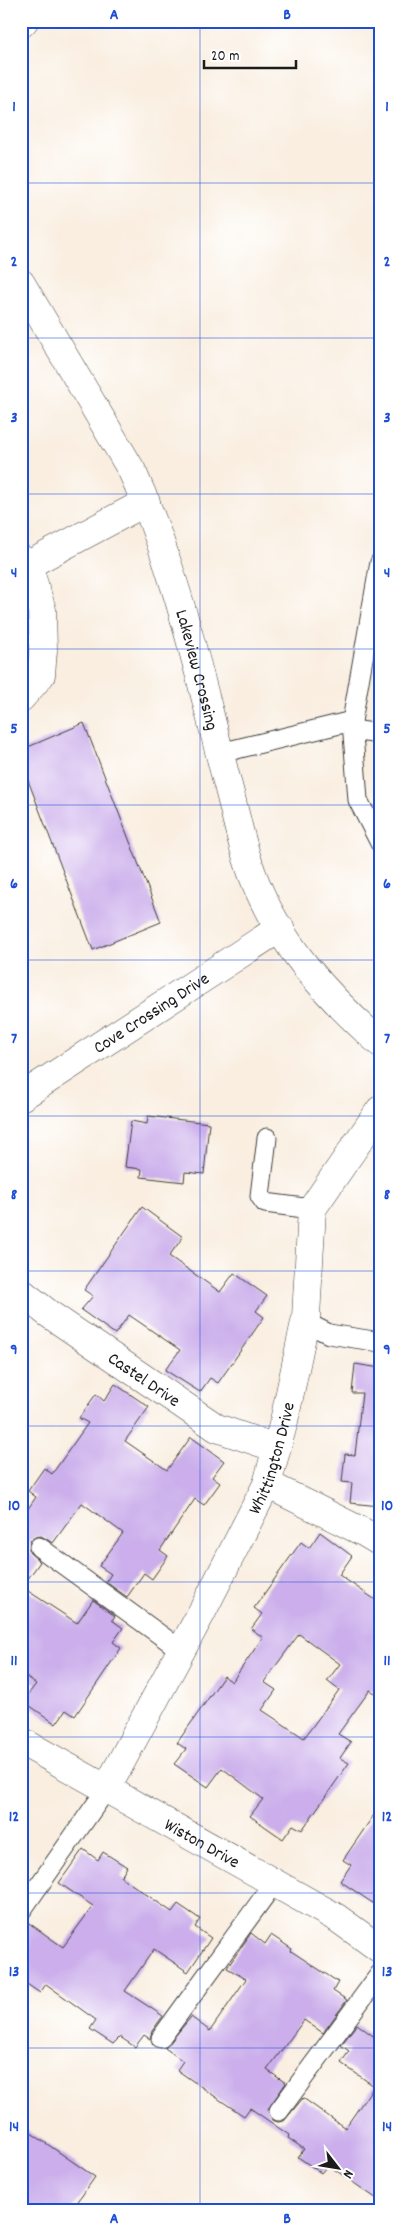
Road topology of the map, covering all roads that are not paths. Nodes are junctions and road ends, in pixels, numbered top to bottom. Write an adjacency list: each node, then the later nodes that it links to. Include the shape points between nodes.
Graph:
1 (24, 21): 2 (street)
2 (21, 24)
3 (21, 284): 4 (street, Lakeview Crossing, via 127,462)
4 (146, 502): 5 (street); 10 (street, Lakeview Crossing, via 180,605)
5 (25, 562): 7 (street, via 42,610 43,650 41,675)
6 (380, 562): 8 (lane)
7 (21, 698)
8 (352, 726): 9 (lane); 10 (lane); 11 (lane, via 358,800)
9 (380, 734)
10 (220, 753): 13 (street, Lakeview Crossing, via 252,875)
11 (375, 823): 12 (lane)
12 (380, 843)
13 (280, 928): 14 (street, Lakeview Crossing, via 295,954 317,981 353,1020); 15 (street, Cove Crossing Drive)
14 (380, 1043)
15 (21, 1097)
16 (380, 1110): 18 (street)
17 (268, 1138): 18 (lane, via 260,1196 265,1203)
18 (312, 1209): 20 (street, Whittington Drive)
19 (21, 1292): 22 (street, Castel Drive, via 217,1428)
20 (305, 1322): 21 (lane, via 329,1334); 22 (street, Whittington Drive)
21 (380, 1342)
22 (276, 1448): 23 (street, Whittington Drive)
23 (267, 1484): 24 (street); 26 (street, Whittington Drive)
24 (380, 1542)
25 (39, 1547): 26 (lane)
26 (180, 1650): 28 (street, Whittington Drive)
27 (21, 1741): 28 (street, Wiston Drive)
28 (106, 1790): 29 (street, Wiston Drive); 30 (lane)
29 (274, 1883): 31 (street, Wiston Drive, via 337,1918); 33 (lane)
30 (21, 1911)
31 (380, 1949)
32 (380, 1974): 34 (lane)
33 (161, 2038)
34 (278, 2112)

